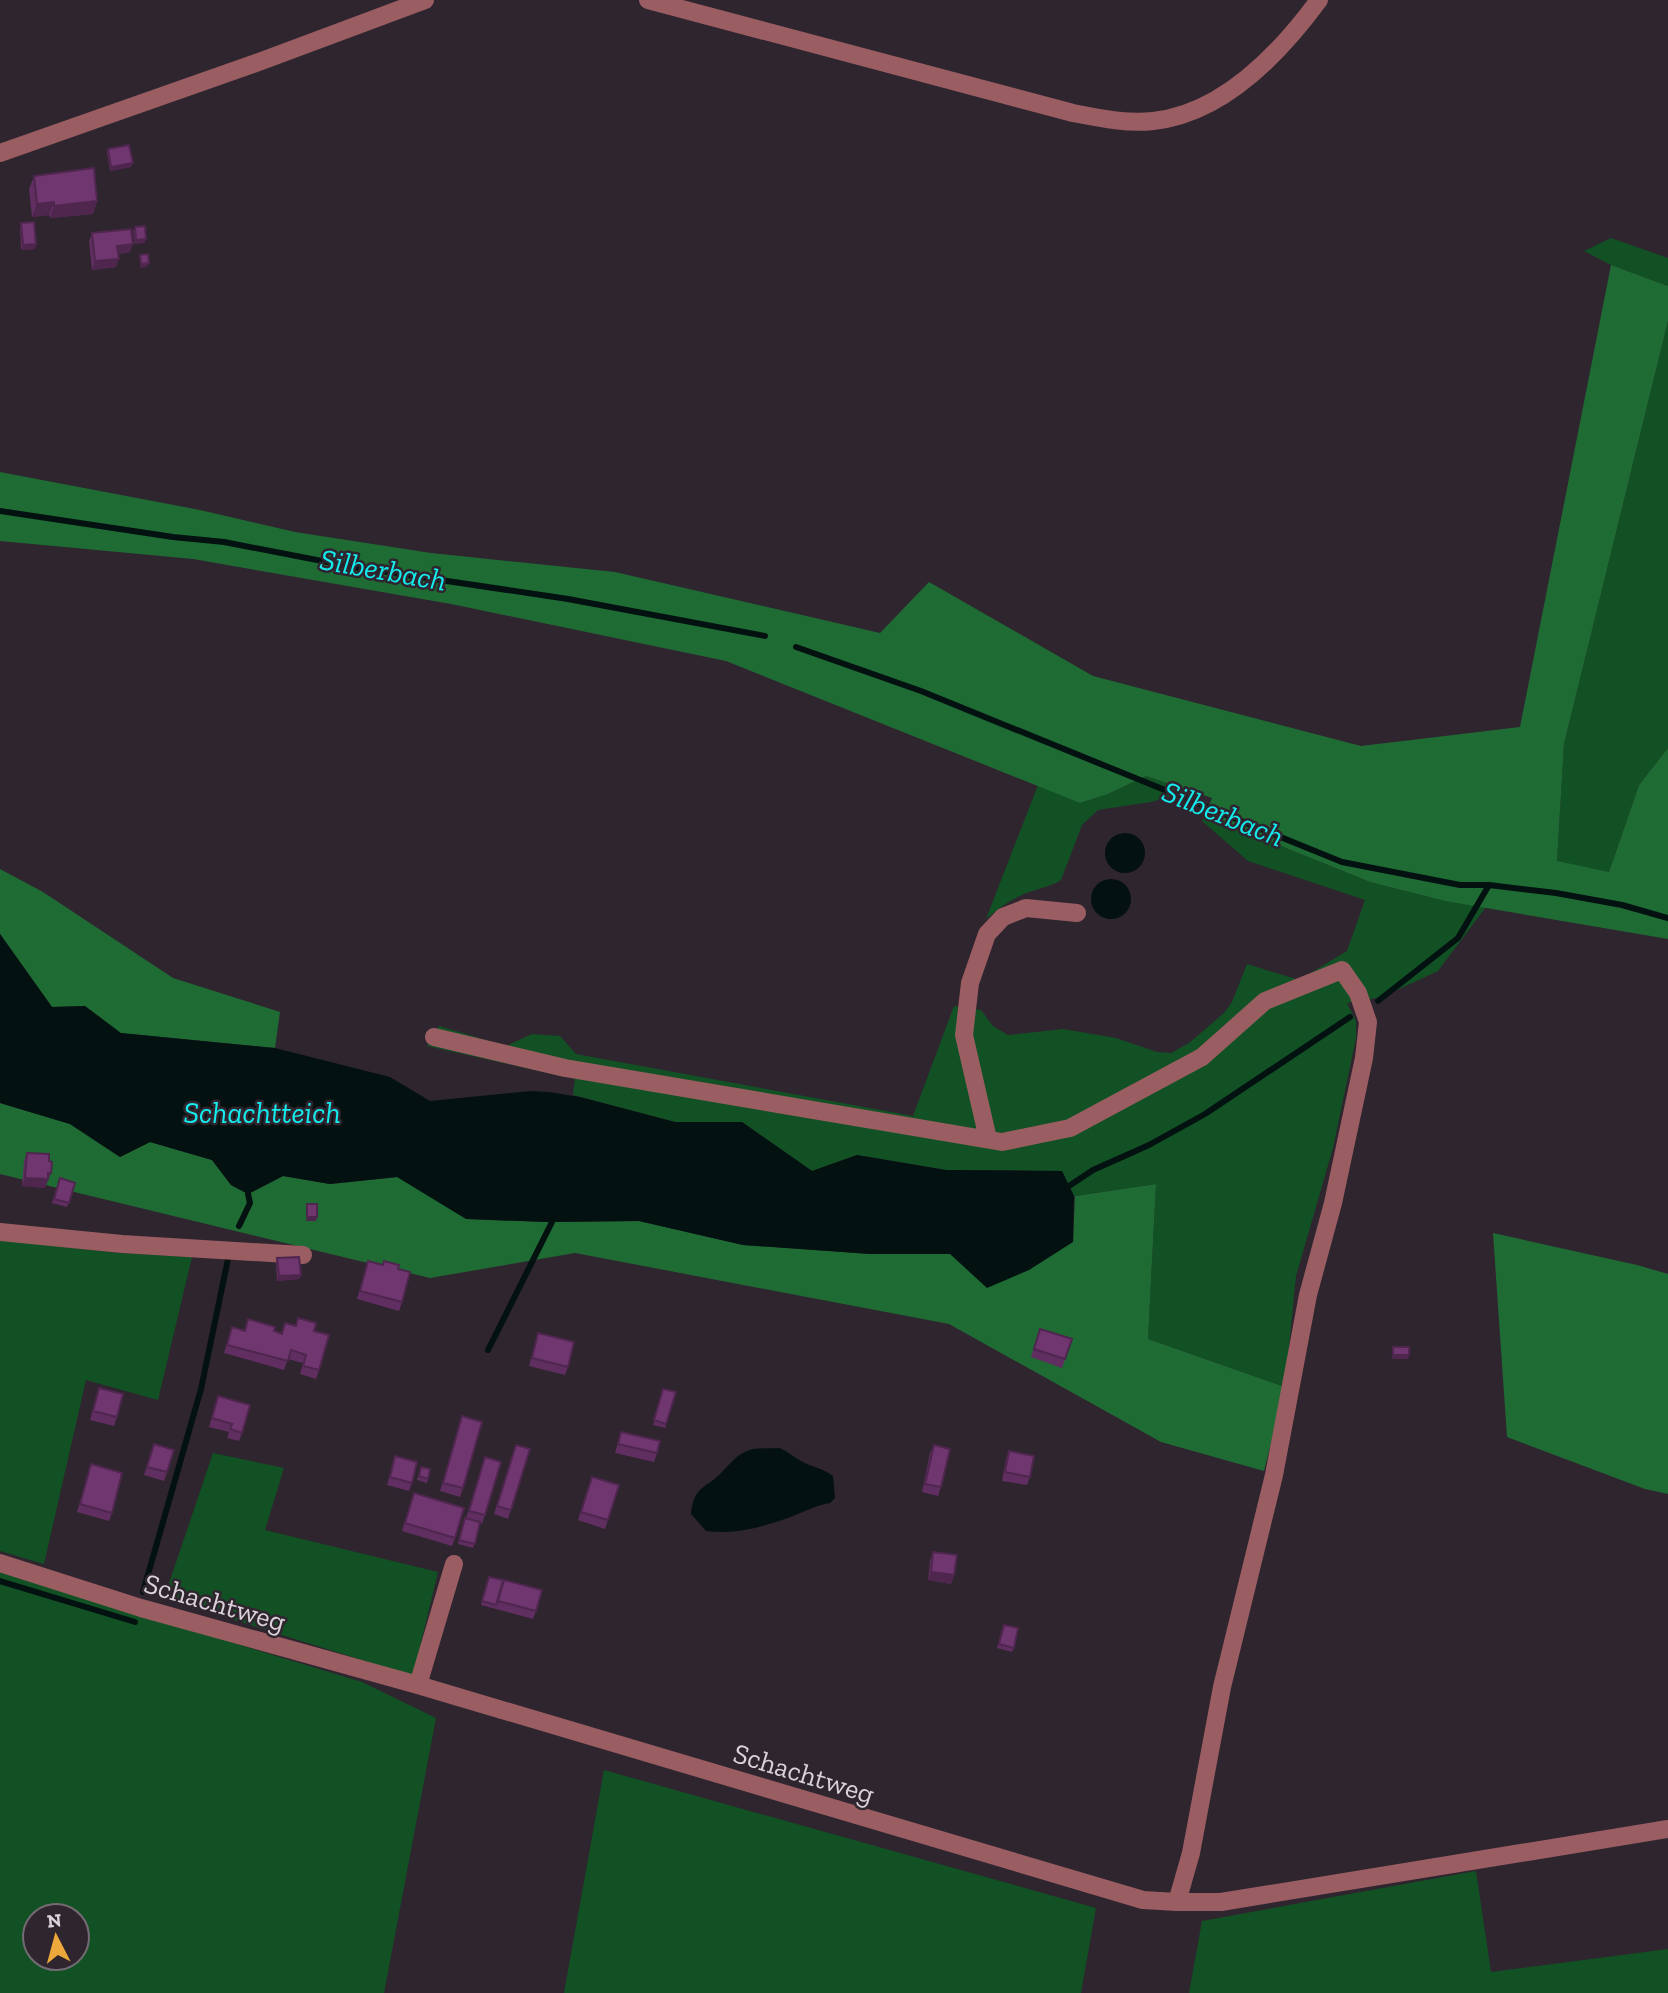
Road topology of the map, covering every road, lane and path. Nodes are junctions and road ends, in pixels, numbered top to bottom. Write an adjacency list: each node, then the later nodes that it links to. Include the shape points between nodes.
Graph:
1 (425, 0): 4 (street)
2 (648, 0): 3 (street, via 1073,113 1153,121 1194,110 1235,86 1281,46)
3 (1320, 0)
4 (0, 153)
5 (1077, 914): 7 (street, via 1026,908 1003,917 988,934 971,983 964,1035)
6 (434, 1037): 7 (street, via 454,1047 565,1068)
7 (988, 1139): 14 (street, via 1002,1142 1070,1128 1202,1057 1265,1001 1342,970 1358,993 1368,1022 1364,1058)
8 (0, 1232): 9 (street)
9 (303, 1255)
10 (0, 1563): 12 (street, Schachtweg, via 141,1608)
11 (454, 1564): 12 (street)
12 (418, 1685): 14 (street, Schachtweg, via 1143,1900)
13 (1668, 1829): 14 (street, Schachtweg, via 1234,1900)
14 (1177, 1902)

